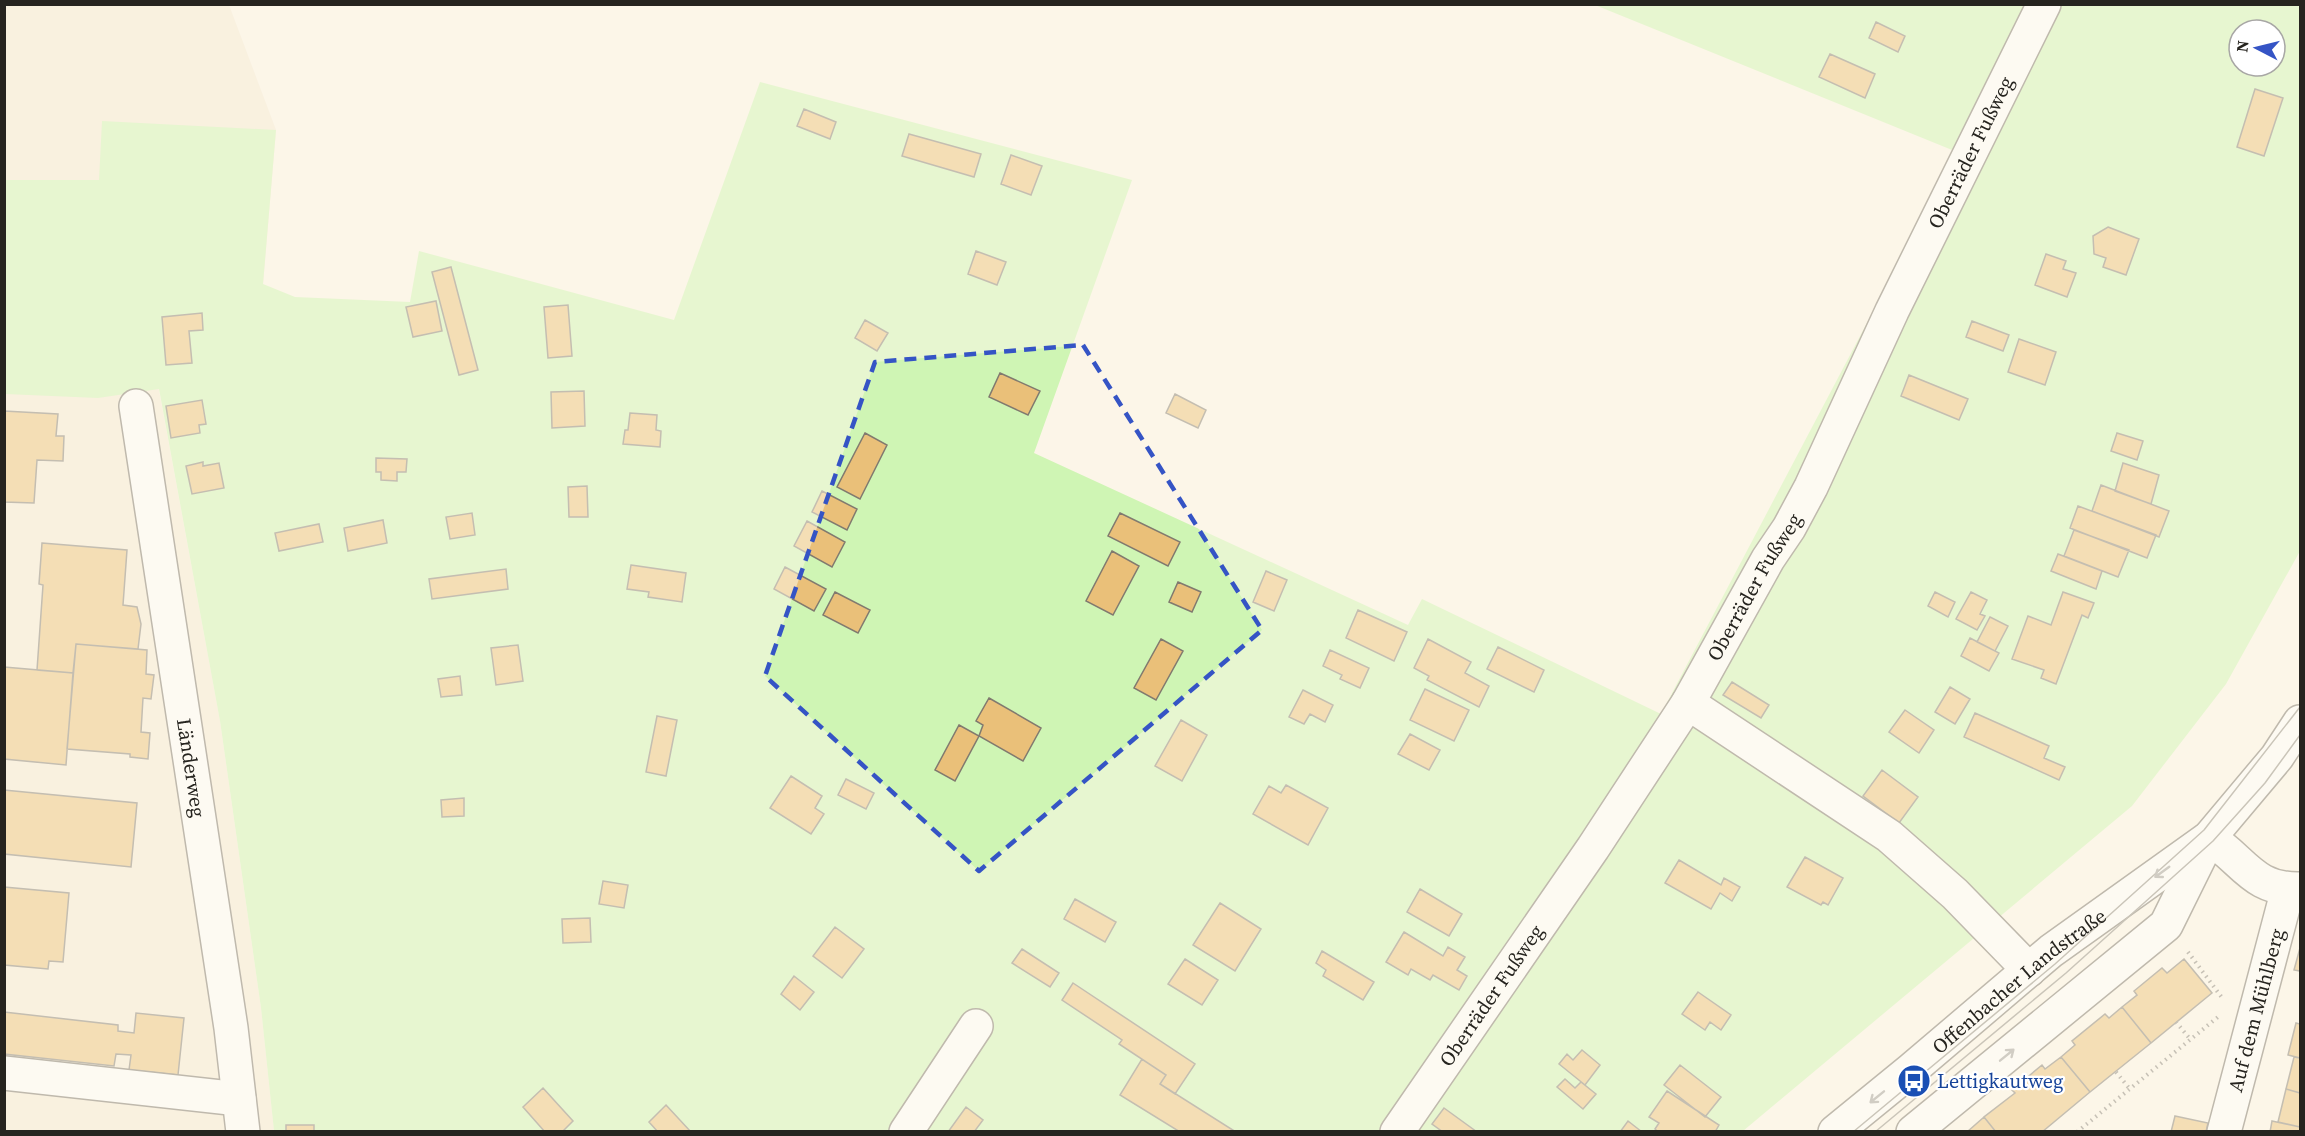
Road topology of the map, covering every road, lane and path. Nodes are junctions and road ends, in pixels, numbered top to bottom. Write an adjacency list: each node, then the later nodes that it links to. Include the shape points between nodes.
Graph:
1 (2044, 4): 3 (street, Oberräder Fußweg, via 1892,311 1811,487)
2 (136, 406): 17 (street, Länderweg)
3 (1688, 703): 8 (street, via 1889,836 1955,894); 20 (street, Oberräder Fußweg)
4 (2301, 723): 5 (street, Offenbacher Landstraße)
5 (2209, 838): 6 (street, via 2265,883); 7 (street, Offenbacher Landstraße); 8 (street, Offenbacher Landstraße, one-way to 8)
6 (2294, 889): 24 (street, Auf dem Mühlberg)
7 (2166, 925): 9 (path); 22 (street, Offenbacher Landstraße, one-way to 7)
8 (2029, 970): 21 (street, Offenbacher Landstraße, one-way to 21)
9 (2229, 1008)
10 (2222, 1014): 13 (path)
11 (2176, 1022): 13 (path)
12 (976, 1026): 19 (street)
13 (2190, 1039): 16 (path)
14 (2116, 1072): 16 (path)
15 (4, 1073): 17 (street)
16 (2129, 1088): 23 (path)
17 (239, 1099): 18 (street, Länderweg)
18 (243, 1131)
19 (906, 1131)
20 (1397, 1131)
21 (1835, 1131)
22 (1913, 1131)
23 (2077, 1131)
24 (2224, 1131)

